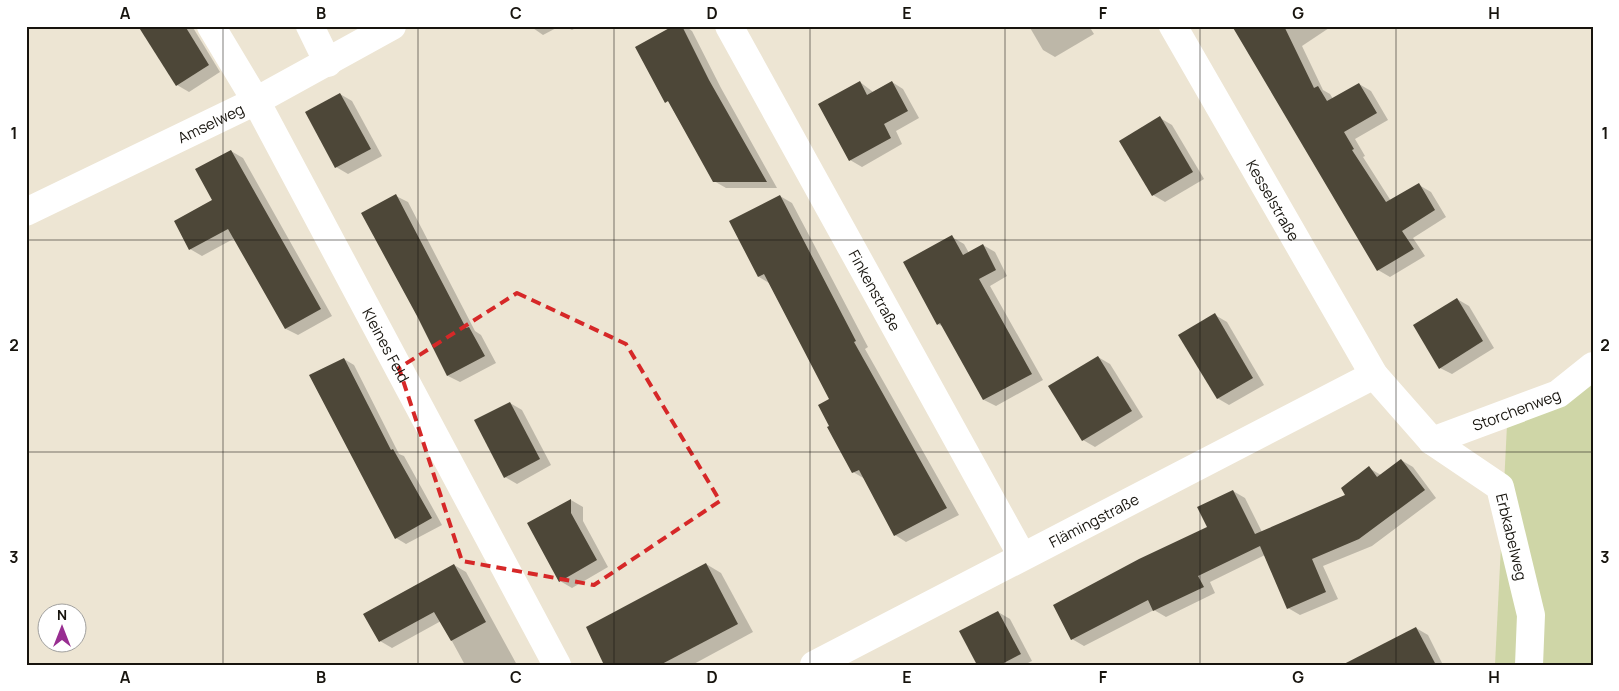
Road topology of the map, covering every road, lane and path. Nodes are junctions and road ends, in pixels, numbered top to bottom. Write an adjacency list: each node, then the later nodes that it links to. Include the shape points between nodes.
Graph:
1 (211, 26): 7 (street, Kleines Feld)
2 (310, 26): 6 (street)
3 (392, 26): 6 (street, Amselweg)
4 (730, 26): 12 (street, Finkenstraße)
5 (1173, 26): 10 (street, Kesselstraße)
6 (328, 63): 7 (street, Amselweg)
7 (256, 101): 8 (street, Amselweg); 13 (street, Kleines Feld)
8 (26, 212)
9 (1593, 366): 11 (street, Storchenweg, via 1558,394)
10 (1374, 375): 11 (street, Erbkabelweg); 12 (street, Flämingstraße)
11 (1432, 441): 15 (street, Erbkabelweg, via 1500,487 1531,615)
12 (1022, 556): 14 (street, Flämingstraße)
13 (557, 665)
14 (814, 665)
15 (1529, 665)

